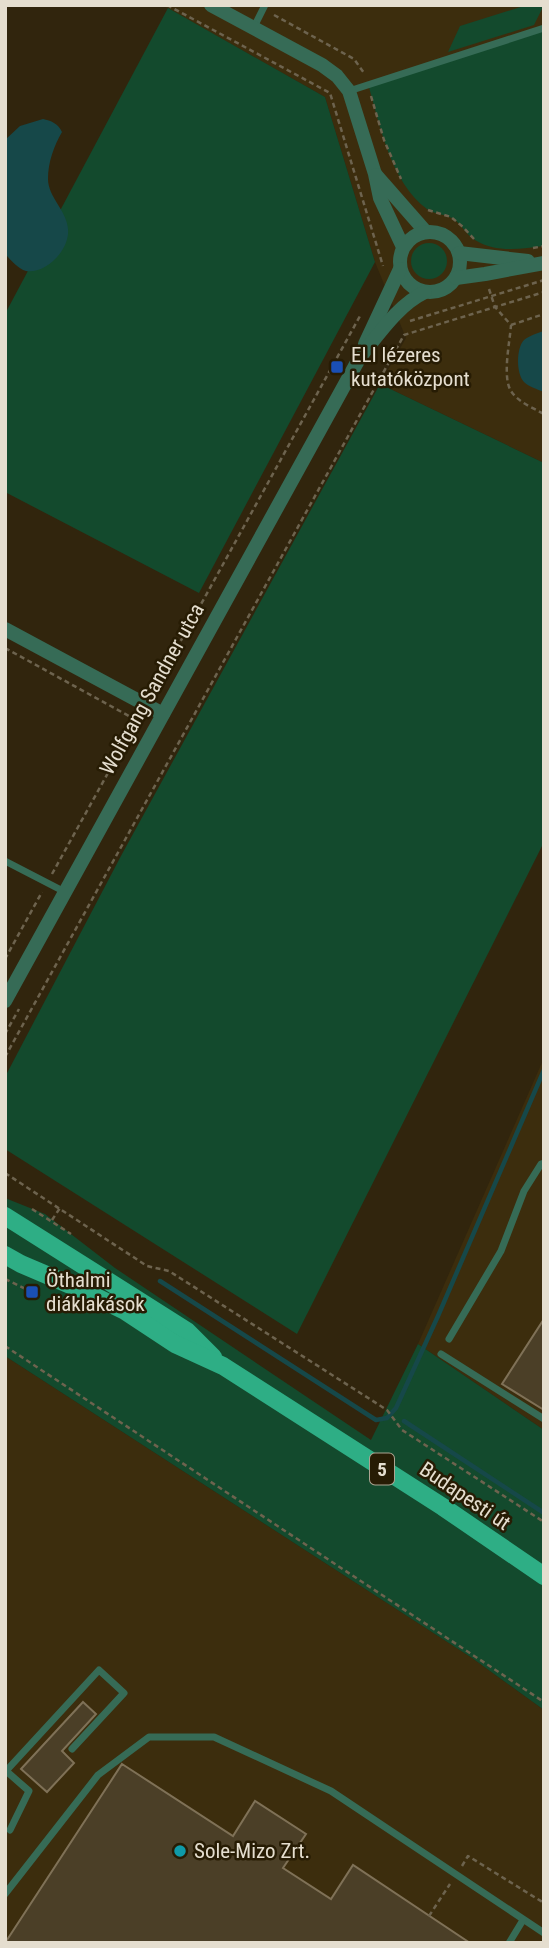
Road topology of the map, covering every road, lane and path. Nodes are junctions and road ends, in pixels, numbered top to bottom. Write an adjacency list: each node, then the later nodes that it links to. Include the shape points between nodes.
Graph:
1 (167, 5): 17 (path, via 330,93)
2 (216, 7): 4 (street)
3 (264, 7): 4 (lane); 6 (path, via 354,59)
4 (253, 28): 7 (street, via 322,65)
5 (544, 28): 6 (lane)
6 (368, 85): 7 (lane); 9 (path, via 391,159)
7 (349, 91): 8 (street)
8 (375, 174): 11 (street); 12 (street, via 380,198)
9 (406, 186)
10 (424, 206): 14 (path, via 451,218 488,247)
11 (426, 232): 12 (street); 13 (street, via 446,236)
12 (403, 247): 16 (street)
13 (459, 253): 14 (street); 19 (street)
14 (487, 257): 15 (street)
15 (544, 262): 18 (street)
16 (400, 269): 21 (street, via 409,284); 29 (street)
17 (385, 271)
18 (485, 274): 19 (street); 23 (path)
19 (456, 278): 21 (street, via 442,289)
20 (544, 280): 23 (path)
21 (425, 292): 29 (street, via 401,309)
22 (544, 292): 24 (path)
23 (491, 296): 24 (path); 27 (path)
24 (495, 307): 28 (path); 44 (path, via 404,335)
25 (544, 314): 28 (path)
26 (360, 315): 33 (path)
27 (409, 322)
28 (511, 324): 30 (path, via 507,366 511,391)
29 (360, 357): 34 (street, Wolfgang Sandner utca)
30 (544, 414)
31 (5, 629): 33 (street)
32 (5, 648): 35 (path)
33 (145, 705): 34 (street); 35 (path)
34 (163, 714): 39 (street, Wolfgang Sandner utca)
35 (137, 720): 36 (path); 38 (path)
36 (148, 725)
37 (5, 861): 38 (lane)
38 (47, 883): 39 (lane); 40 (path)
39 (65, 892): 41 (street, Wolfgang Sandner utca)
40 (5, 960)
41 (5, 1001)
42 (18, 1010): 43 (path)
43 (5, 1034)
44 (5, 1057)
45 (544, 1163): 55 (lane, via 524,1191 501,1251)
46 (5, 1173): 47 (path)
47 (60, 1208): 50 (path); 60 (path, via 147,1266 169,1272 387,1410 398,1426)
48 (32, 1209): 50 (path)
49 (5, 1216): 58 (main road, Budapesti út / 5, via 187,1331)
50 (51, 1221): 51 (path)
51 (71, 1234)
52 (5, 1255): 58 (main road, Budapesti út / 5, via 125,1311 175,1344)
53 (5, 1279): 54 (path)
54 (32, 1292)
55 (449, 1339)
56 (5, 1346): 62 (path)
57 (441, 1354): 59 (lane)
58 (223, 1366): 61 (main road, Budapesti út / 5)
59 (544, 1419)
60 (544, 1522)
61 (542, 1575)
62 (544, 1702)
63 (72, 1749): 64 (lane, via 124,1693 99,1670)
64 (6, 1770): 65 (lane, via 29,1791)
65 (10, 1830)
66 (5, 1894): 67 (lane, via 98,1776 149,1737 214,1737 331,1791)
67 (523, 1920): 68 (lane); 69 (lane)
68 (544, 1933)
69 (509, 1943)

